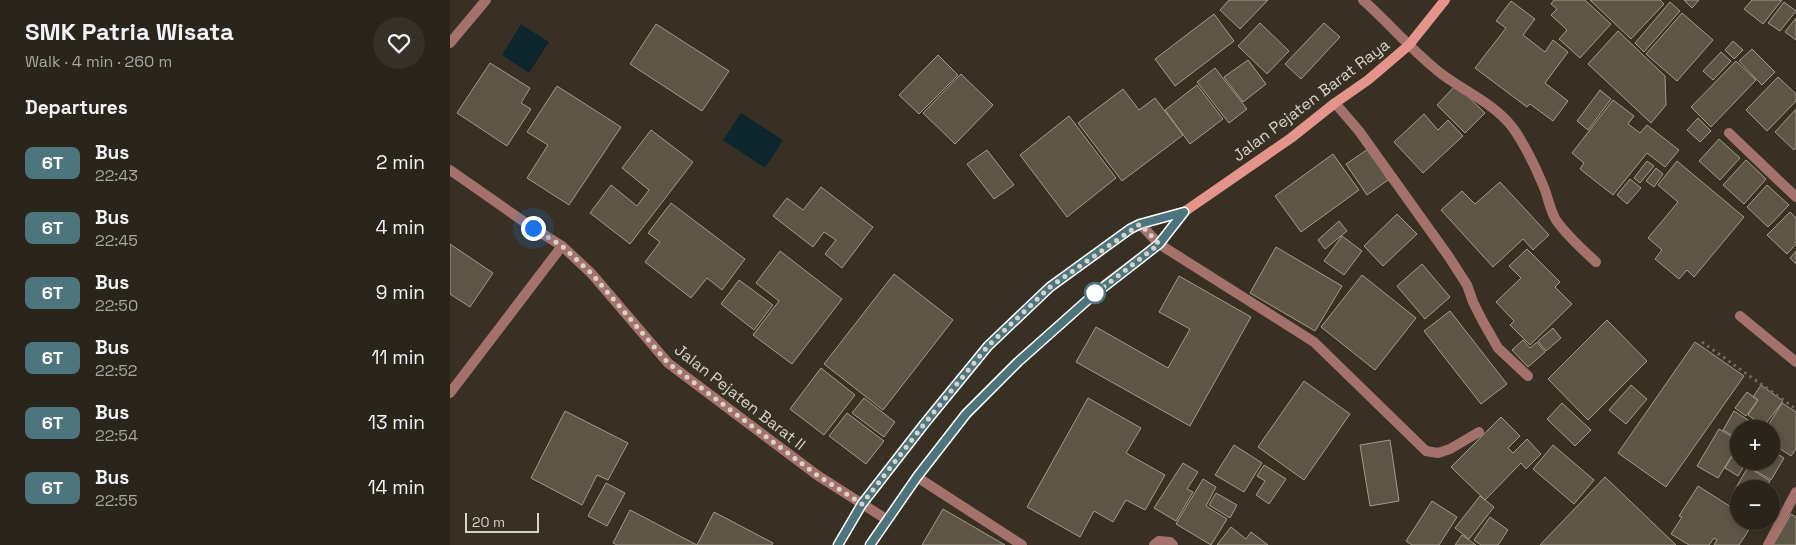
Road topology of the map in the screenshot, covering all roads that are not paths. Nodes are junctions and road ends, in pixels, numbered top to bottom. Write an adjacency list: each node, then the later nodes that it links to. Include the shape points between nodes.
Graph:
1 (486, 0): 4 (street)
2 (1363, 0): 5 (street)
3 (1445, 0): 5 (street, Jalan Pejaten Barat Raya)
4 (450, 43)
5 (1409, 45): 6 (street, Jalan Pejaten Barat Raya); 14 (street, via 1443,75 1500,114 1513,128 1543,184 1556,219)
6 (1335, 103): 10 (street, Jalan Pejaten Barat Raya, via 1291,138); 17 (street, via 1359,131 1449,257 1467,285 1498,348)
7 (1729, 133): 9 (street)
8 (450, 170): 13 (street, Jalan Pejaten Barat II)
9 (1796, 196)
10 (1184, 212): 11 (street, Jalan Pejaten Barat Raya); 12 (street, Jalan Pejaten Barat Raya)
11 (1140, 224): 12 (street); 22 (street, Jalan Pejaten Barat Raya, via 1050,287 988,346)
12 (1159, 244): 19 (street, via 1314,342 1426,451 1438,453); 20 (street, Jalan Pejaten Barat Raya, via 1106,284 1018,362 966,414)
13 (562, 246): 18 (street); 22 (street, Jalan Pejaten Barat II, via 591,273 668,363 817,475)
14 (1596, 262)
15 (1740, 316): 16 (street)
16 (1796, 362)
17 (1528, 376)
18 (450, 393)
19 (1479, 432)
20 (917, 477): 23 (street, Jalan Pejaten Barat Raya); 26 (street)
21 (1796, 492): 29 (street)
22 (862, 504): 23 (street, Jalan Pejaten Barat II); 24 (street, Jalan Pejaten Barat Raya)
23 (886, 519): 25 (street, Jalan Pejaten Barat Raya)
24 (838, 545)
25 (871, 545)
26 (1022, 545)
27 (1154, 545): 28 (street, via 1159,541)
28 (1173, 545)
29 (1768, 545)

